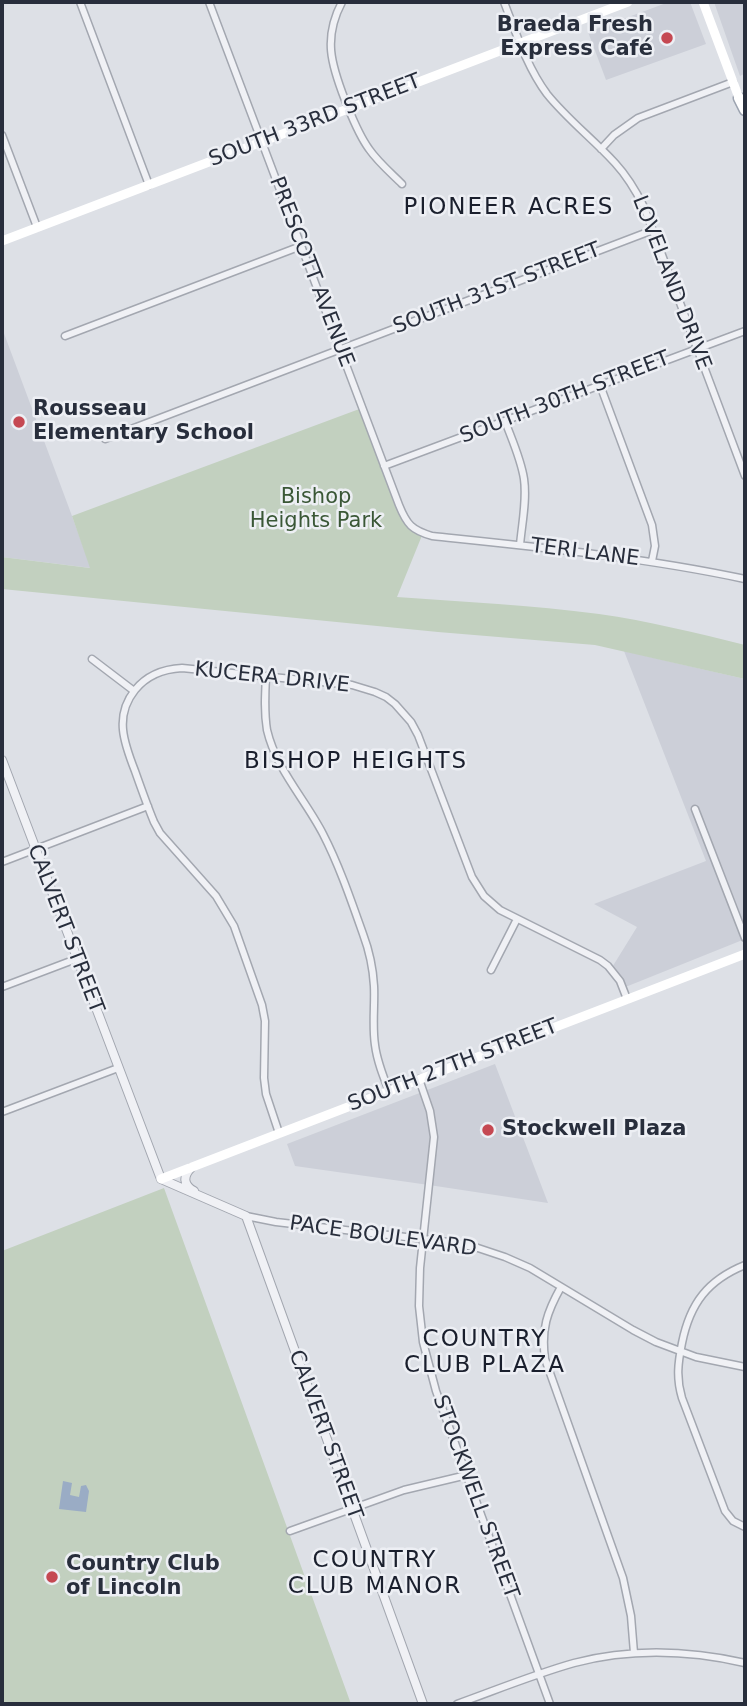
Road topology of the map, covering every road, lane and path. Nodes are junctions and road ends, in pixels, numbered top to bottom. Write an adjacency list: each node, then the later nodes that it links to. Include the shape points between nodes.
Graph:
1 (80, 2): 17 (street)
2 (209, 2): 14 (street, PRESCOTT AVENUE)
3 (342, 2): 10 (street, via 330,47)
4 (504, 2): 7 (street, LOVELAND DRIVE)
5 (628, 2): 7 (main road, SOUTH 33RD STREET)
6 (703, 2): 8 (main road)
7 (520, 43): 10 (main road, SOUTH 33RD STREET); 15 (street, LOVELAND DRIVE, via 546,92)
8 (733, 82): 9 (main road); 15 (street, via 638,118)
9 (739, 98): 11 (main road); 12 (street)
10 (348, 109): 14 (main road, SOUTH 33RD STREET); 16 (street, via 368,148)
11 (745, 110)
12 (745, 116)
13 (2, 135): 18 (street)
14 (262, 142): 17 (main road, SOUTH 33RD STREET); 21 (street, PRESCOTT AVENUE)
15 (601, 149): 19 (street, LOVELAND DRIVE, via 636,191)
16 (402, 184)
17 (149, 185): 18 (main road, SOUTH 33RD STREET)
18 (37, 227): 20 (main road, SOUTH 33RD STREET)
19 (653, 230): 24 (street, SOUTH 31ST STREET); 25 (street, LOVELAND DRIVE)
20 (2, 241)
21 (302, 246): 23 (street); 24 (street, PRESCOTT AVENUE)
22 (745, 331): 25 (street, SOUTH 30TH STREET)
23 (65, 336)
24 (340, 349): 28 (street, SOUTH 31ST STREET); 29 (street, PRESCOTT AVENUE)
25 (698, 349): 26 (street, SOUTH 30TH STREET); 30 (street, LOVELAND DRIVE)
26 (600, 385): 27 (street, SOUTH 30TH STREET); 33 (street, via 652,524)
27 (505, 421): 29 (street, SOUTH 30TH STREET); 32 (street, via 524,479)
28 (105, 439)
29 (384, 466): 31 (street, PRESCOTT AVENUE, via 407,523)
30 (745, 476)
31 (424, 533): 32 (street, TERI LANE)
32 (520, 545): 33 (street, TERI LANE)
33 (652, 562): 34 (street, TERI LANE)
34 (745, 579)
35 (92, 659): 37 (street)
36 (266, 676): 37 (street, KUCERA DRIVE, via 173,668 146,679); 43 (street, KUCERA DRIVE, via 363,688 386,697 404,713 418,735 477,887 492,905); 52 (street, via 265,716 274,750 333,856 369,954 375,1045)
37 (134, 691): 39 (street, via 125,708 122,731)
38 (2, 760): 41 (street, CALVERT STREET)
39 (148, 806): 41 (street); 54 (street, via 160,833 216,895 234,926 262,1004 266,1094)
40 (695, 809): 44 (street)
41 (36, 849): 42 (street); 46 (street, CALVERT STREET)
42 (2, 862)
43 (517, 919): 47 (street); 49 (street, KUCERA DRIVE, via 600,960 615,973)
44 (745, 938)
45 (745, 954): 49 (main road, SOUTH 27TH STREET)
46 (76, 959): 48 (street); 50 (street, CALVERT STREET)
47 (491, 970)
48 (2, 988)
49 (627, 999): 51 (main road, SOUTH 27TH STREET)
50 (118, 1068): 53 (street); 56 (street, CALVERT STREET)
51 (419, 1079): 52 (main road, SOUTH 27TH STREET); 59 (street, STOCKWELL STREET, via 434,1137)
52 (389, 1091): 54 (main road, SOUTH 27TH STREET)
53 (2, 1112)
54 (279, 1133): 55 (main road, SOUTH 27TH STREET)
55 (194, 1166): 56 (main road, SOUTH 27TH STREET); 57 (street, via 185,1177)
56 (161, 1179): 57 (street)
57 (196, 1193): 58 (street)
58 (246, 1216): 59 (street, PACE BOULEVARD); 65 (street, CALVERT STREET)
59 (424, 1239): 61 (street, PACE BOULEVARD, via 492,1252); 64 (street, STOCKWELL STREET, via 419,1292 423,1342)
60 (745, 1265): 62 (street, via 717,1280 701,1296 688,1318)
61 (561, 1287): 62 (street, PACE BOULEVARD); 68 (street, via 544,1325 545,1359 622,1577)
62 (680, 1352): 63 (street, PACE BOULEVARD); 66 (street, via 677,1378 685,1407 724,1511)
63 (745, 1367)
64 (467, 1475): 65 (street); 70 (street, STOCKWELL STREET)
65 (352, 1509): 67 (street); 71 (street, CALVERT STREET)
66 (745, 1527)
67 (290, 1531)
68 (634, 1653): 69 (street, via 690,1653); 70 (street)
69 (745, 1663)
70 (539, 1675): 72 (street); 73 (street, STOCKWELL STREET)
71 (423, 1704)
72 (457, 1704)
73 (550, 1704)

